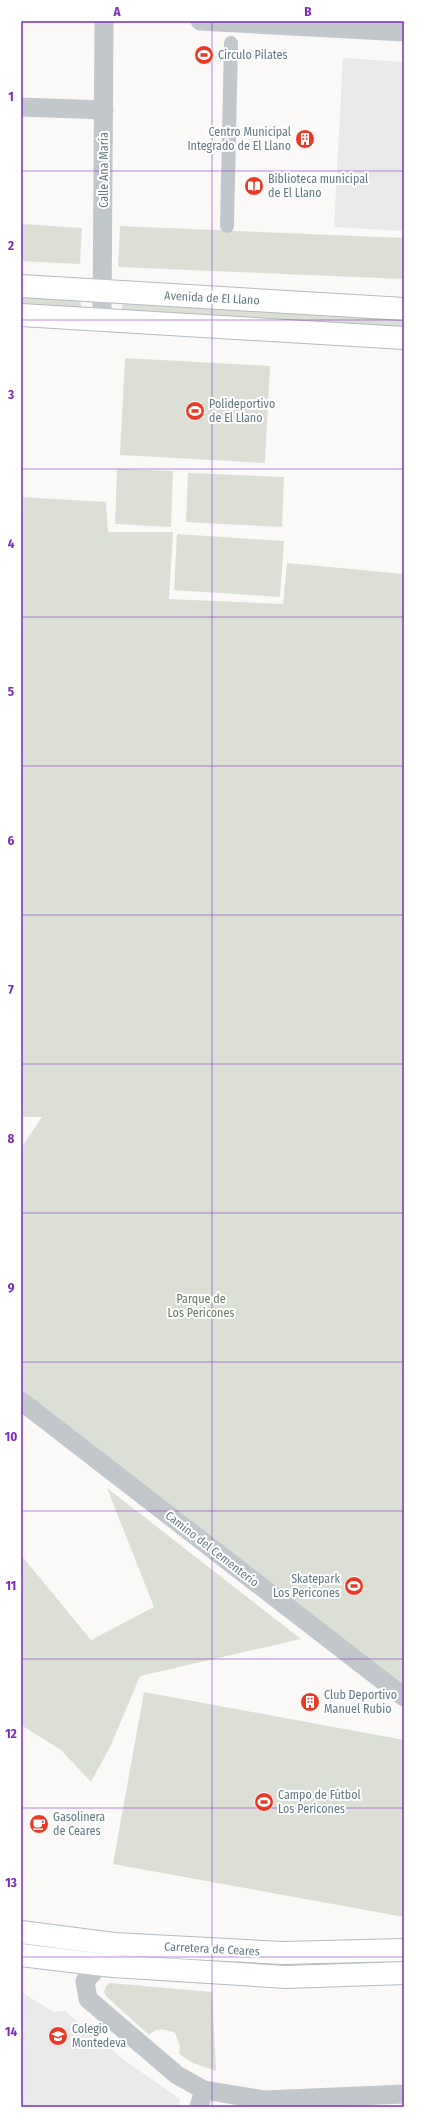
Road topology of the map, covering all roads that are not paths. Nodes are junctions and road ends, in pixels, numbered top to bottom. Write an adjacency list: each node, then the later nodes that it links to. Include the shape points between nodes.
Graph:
1 (104, 21): 8 (street, Calle Ana María)
2 (200, 21): 3 (street)
3 (231, 22): 4 (street)
4 (360, 25): 5 (street)
5 (404, 32)
6 (231, 43): 9 (street)
7 (21, 106): 8 (street)
8 (104, 110): 11 (street, Calle Ana María)
9 (227, 226)
10 (21, 286): 11 (main road, Avenida de El Llano)
11 (103, 291): 12 (main road, Avenida de El Llano); 14 (street, Calle Ana María)
12 (404, 309)
13 (21, 315): 14 (main road)
14 (102, 319): 15 (main road)
15 (404, 338)
16 (21, 1401): 17 (street, Camino del Cementerio)
17 (404, 1697)
18 (21, 1932): 19 (main road, Carretera de Ceares, via 114,1944 282,1953)
19 (404, 1950)
20 (21, 1955): 21 (main road, Carretera de Ceares)
21 (100, 1965): 22 (main road, Carretera de Ceares, via 286,1977); 24 (street, via 85,1982 88,1999)
22 (404, 1973)
23 (404, 2094): 25 (street)
24 (201, 2098): 25 (street)
25 (381, 2101)

